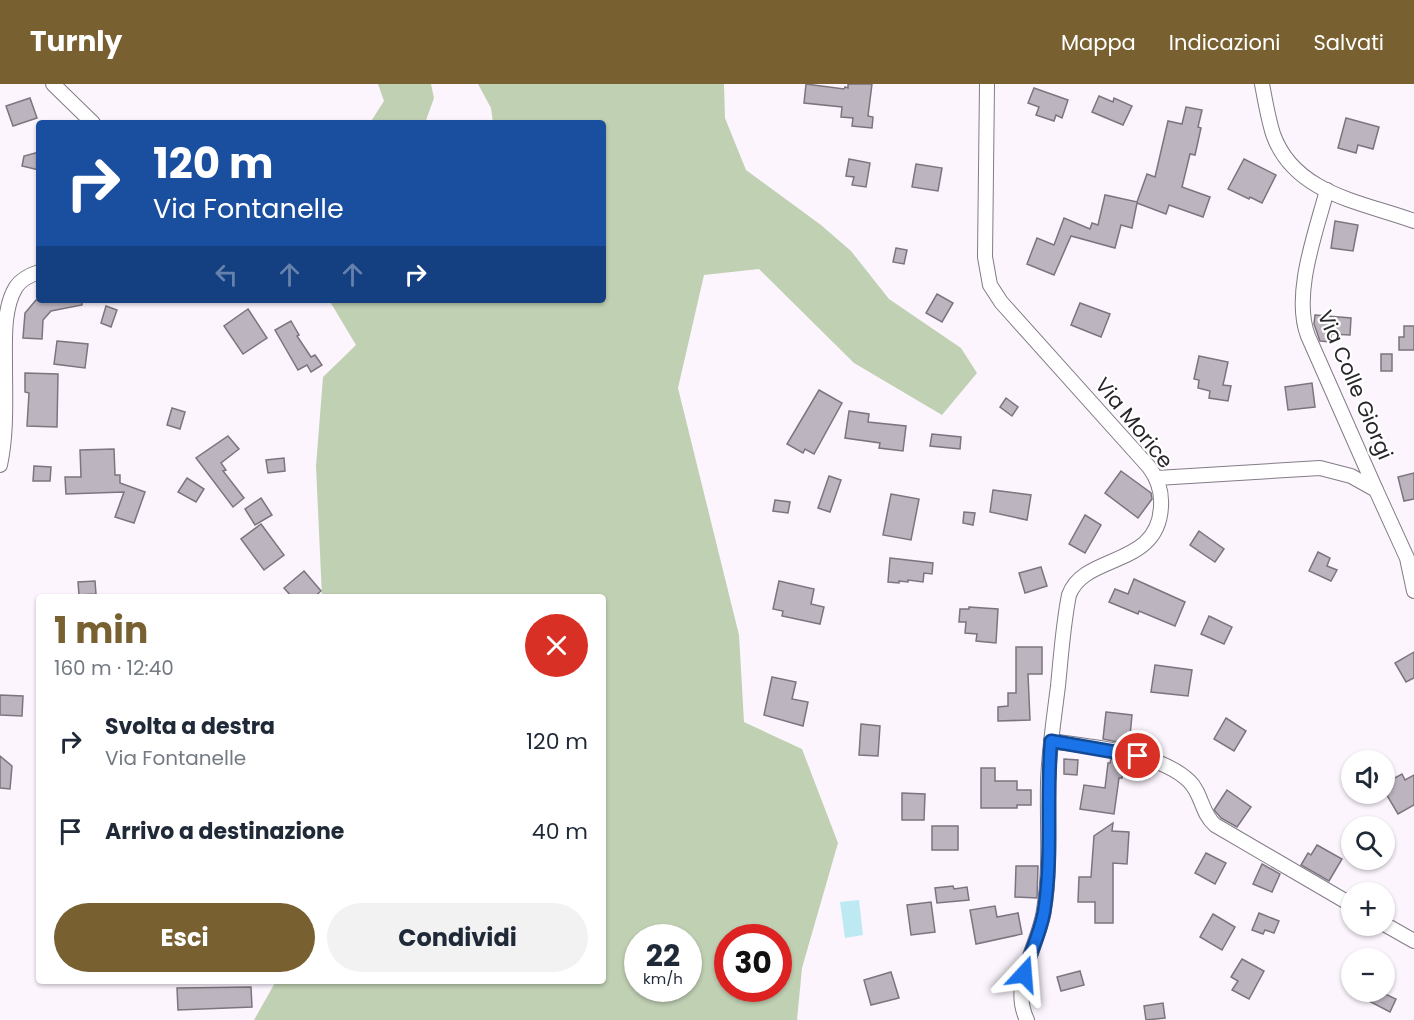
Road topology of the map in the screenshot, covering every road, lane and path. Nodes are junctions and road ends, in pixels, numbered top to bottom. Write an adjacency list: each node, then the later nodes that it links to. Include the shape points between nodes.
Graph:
1 (53, 84): 4 (street)
2 (987, 84): 9 (street, Via Morice, via 985,256 990,285)
3 (1262, 84): 5 (street, via 1272,131 1280,148 1302,176)
4 (90, 120)
5 (1327, 190): 6 (street); 10 (street, Via Colle Giorgi, via 1304,280 1302,315)
6 (1414, 221)
7 (36, 274): 8 (street, via 20,282 9,307)
8 (0, 465)
9 (1157, 478): 10 (street, via 1320,468 1346,474); 12 (street, Via Morice, via 1160,513 1150,536 1124,558 1080,578 1071,590)
10 (1377, 490): 11 (street, Via Colle Giorgi, via 1409,563)
11 (1414, 591)
12 (1051, 741): 13 (street, via 1130,754 1183,776 1195,788 1204,811 1215,825); 16 (street, Via Morice, via 1047,886 1042,922 1023,980 1021,1002)
13 (1341, 899)
14 (1395, 930): 15 (street)
15 (1414, 941)
16 (1027, 1020)

